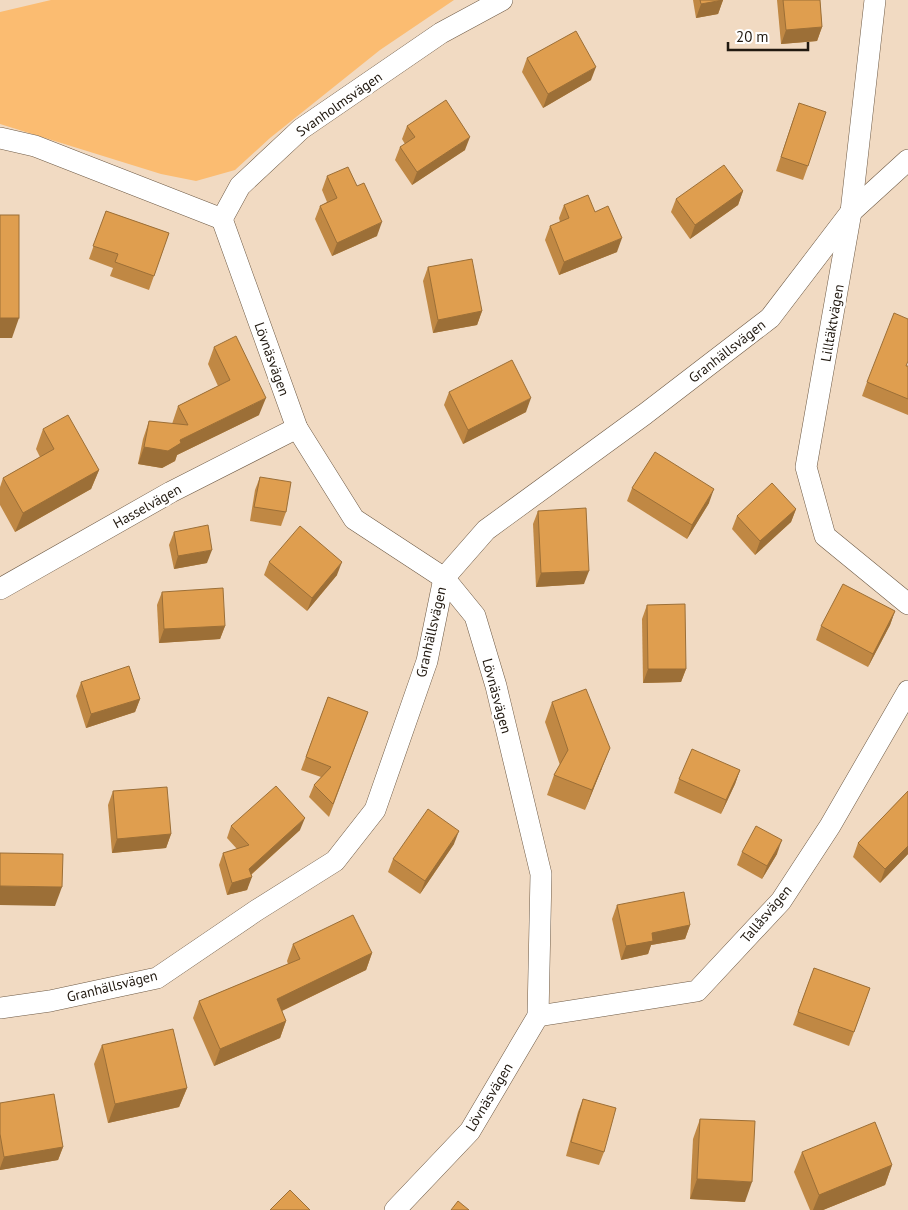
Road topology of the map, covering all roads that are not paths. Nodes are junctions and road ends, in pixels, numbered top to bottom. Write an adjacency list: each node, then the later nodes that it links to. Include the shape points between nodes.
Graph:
1 (502, 0): 6 (street, Svanholmsvägen, via 441,33 301,129 240,186)
2 (875, 0): 5 (street, Lilltäktvägen)
3 (0, 138): 6 (street, via 35,146)
4 (908, 160): 5 (street, Granhällsvägen)
5 (851, 212): 8 (street, Granhällsvägen, via 770,318 486,530); 10 (street, Lilltäktvägen, via 806,468 826,536)
6 (222, 219): 7 (street, Lövnäsvägen)
7 (297, 428): 8 (street, Lövnäsvägen, via 354,519); 9 (street, Hasselvägen, via 171,492)
8 (444, 578): 12 (street, Granhällsvägen, via 427,661 375,810 335,861 157,978 50,1001); 13 (street, Lövnäsvägen, via 475,616 496,686 541,874)
9 (0, 589)
10 (908, 604)
11 (908, 691): 13 (street, Tallåsvägen, via 830,826 781,901 697,991)
12 (0, 1008)
13 (538, 1016): 14 (street, Lövnäsvägen, via 470,1131)
14 (395, 1210)

